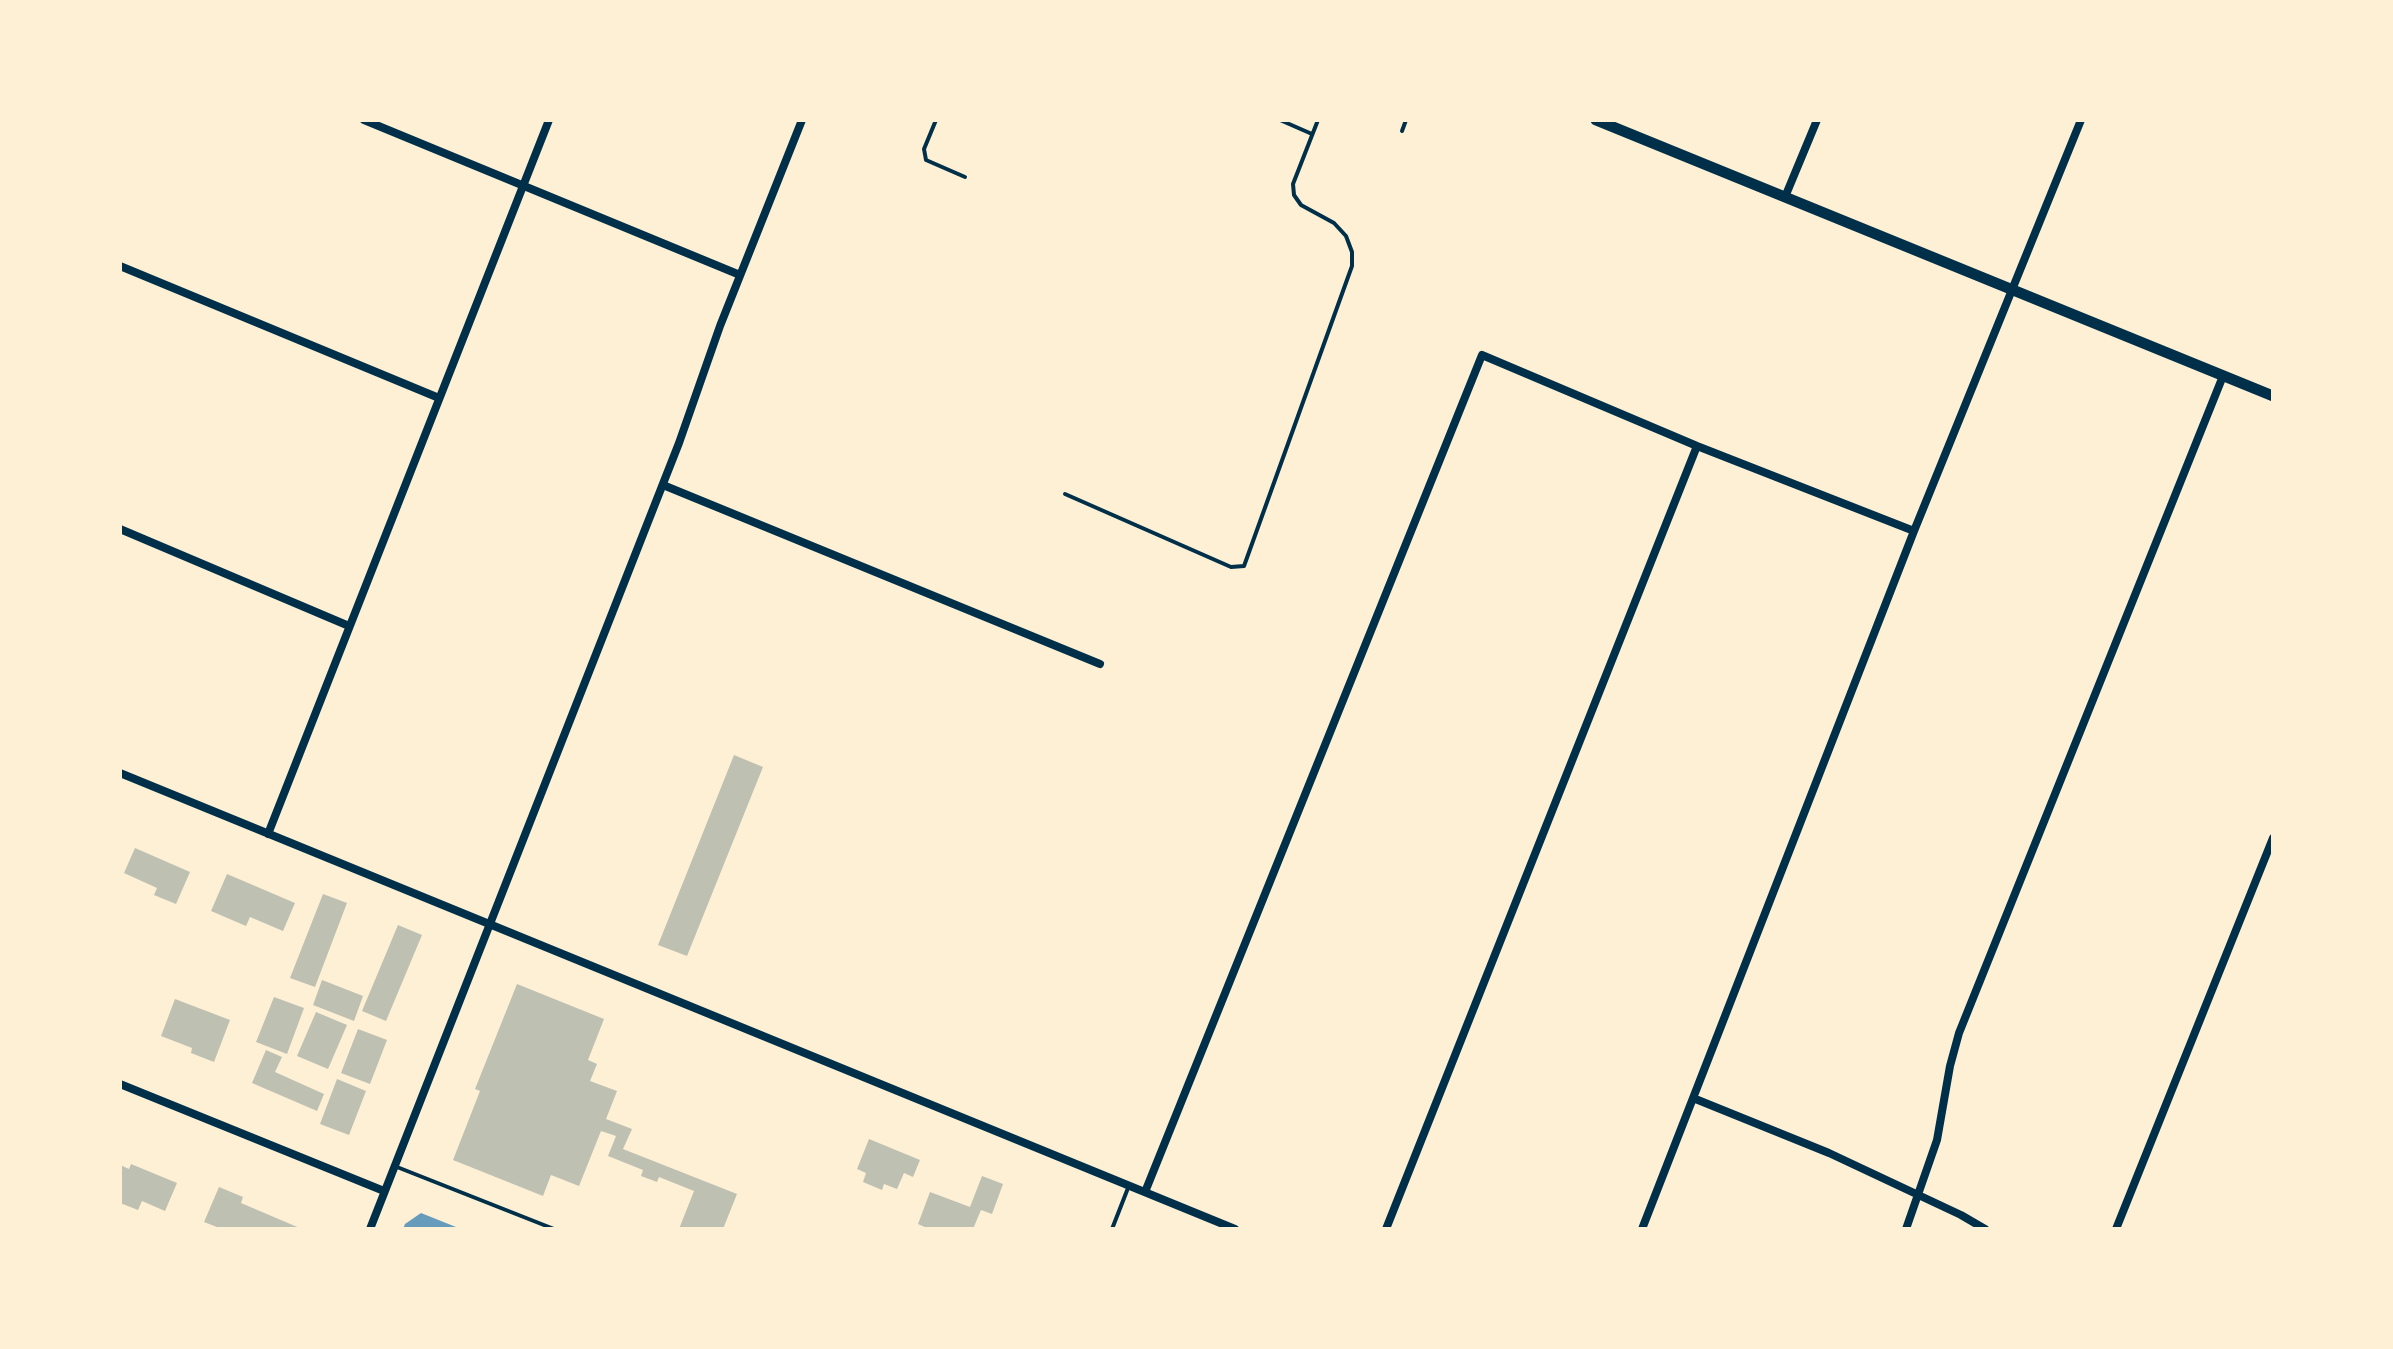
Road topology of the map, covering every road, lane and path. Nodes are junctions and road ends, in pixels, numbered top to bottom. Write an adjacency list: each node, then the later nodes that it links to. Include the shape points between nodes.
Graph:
1 (364, 120): 14 (street)
2 (549, 120): 14 (street)
3 (802, 120): 17 (street)
4 (936, 120): 13 (lane, via 924,149 926,160)
5 (1280, 120): 12 (lane)
6 (1318, 120): 12 (lane)
7 (1406, 120): 11 (lane)
8 (1596, 120): 15 (street)
9 (1817, 120): 15 (street)
10 (2081, 120): 18 (street)
11 (1402, 131)
12 (1312, 134): 24 (lane, via 1293,184 1294,195 1346,236 1352,266 1244,566 1231,567)
13 (965, 177)
14 (523, 185): 17 (street); 21 (street)
15 (1785, 197): 18 (street)
16 (120, 266): 21 (street)
17 (740, 275): 23 (street)
18 (2013, 291): 19 (street); 26 (street)
19 (2223, 376): 20 (street); 39 (street, via 1959,1033 1937,1140)
20 (2273, 396)
21 (439, 398): 27 (street)
22 (1697, 446): 26 (street); 38 (street, via 1482,355); 44 (street)
23 (663, 485): 28 (street); 32 (street)
24 (1065, 494)
25 (120, 529): 27 (street)
26 (1914, 531): 34 (street)
27 (349, 626): 30 (street)
28 (1100, 664)
29 (120, 773): 30 (street)
30 (268, 834): 32 (street)
31 (2273, 838): 48 (street)
32 (489, 924): 35 (street); 36 (street)
33 (120, 1084): 37 (street)
34 (1693, 1098): 39 (street); 45 (street)
35 (395, 1166): 37 (street); 41 (lane)
36 (1129, 1186): 38 (street); 42 (lane)
37 (384, 1191): 40 (street)
38 (1145, 1192): 43 (street)
39 (1919, 1196): 46 (street); 47 (street)
40 (370, 1229)
41 (554, 1229)
42 (1112, 1229)
43 (1235, 1229)
44 (1386, 1229)
45 (1642, 1229)
46 (1906, 1229)
47 (1985, 1229)
48 (2116, 1229)

